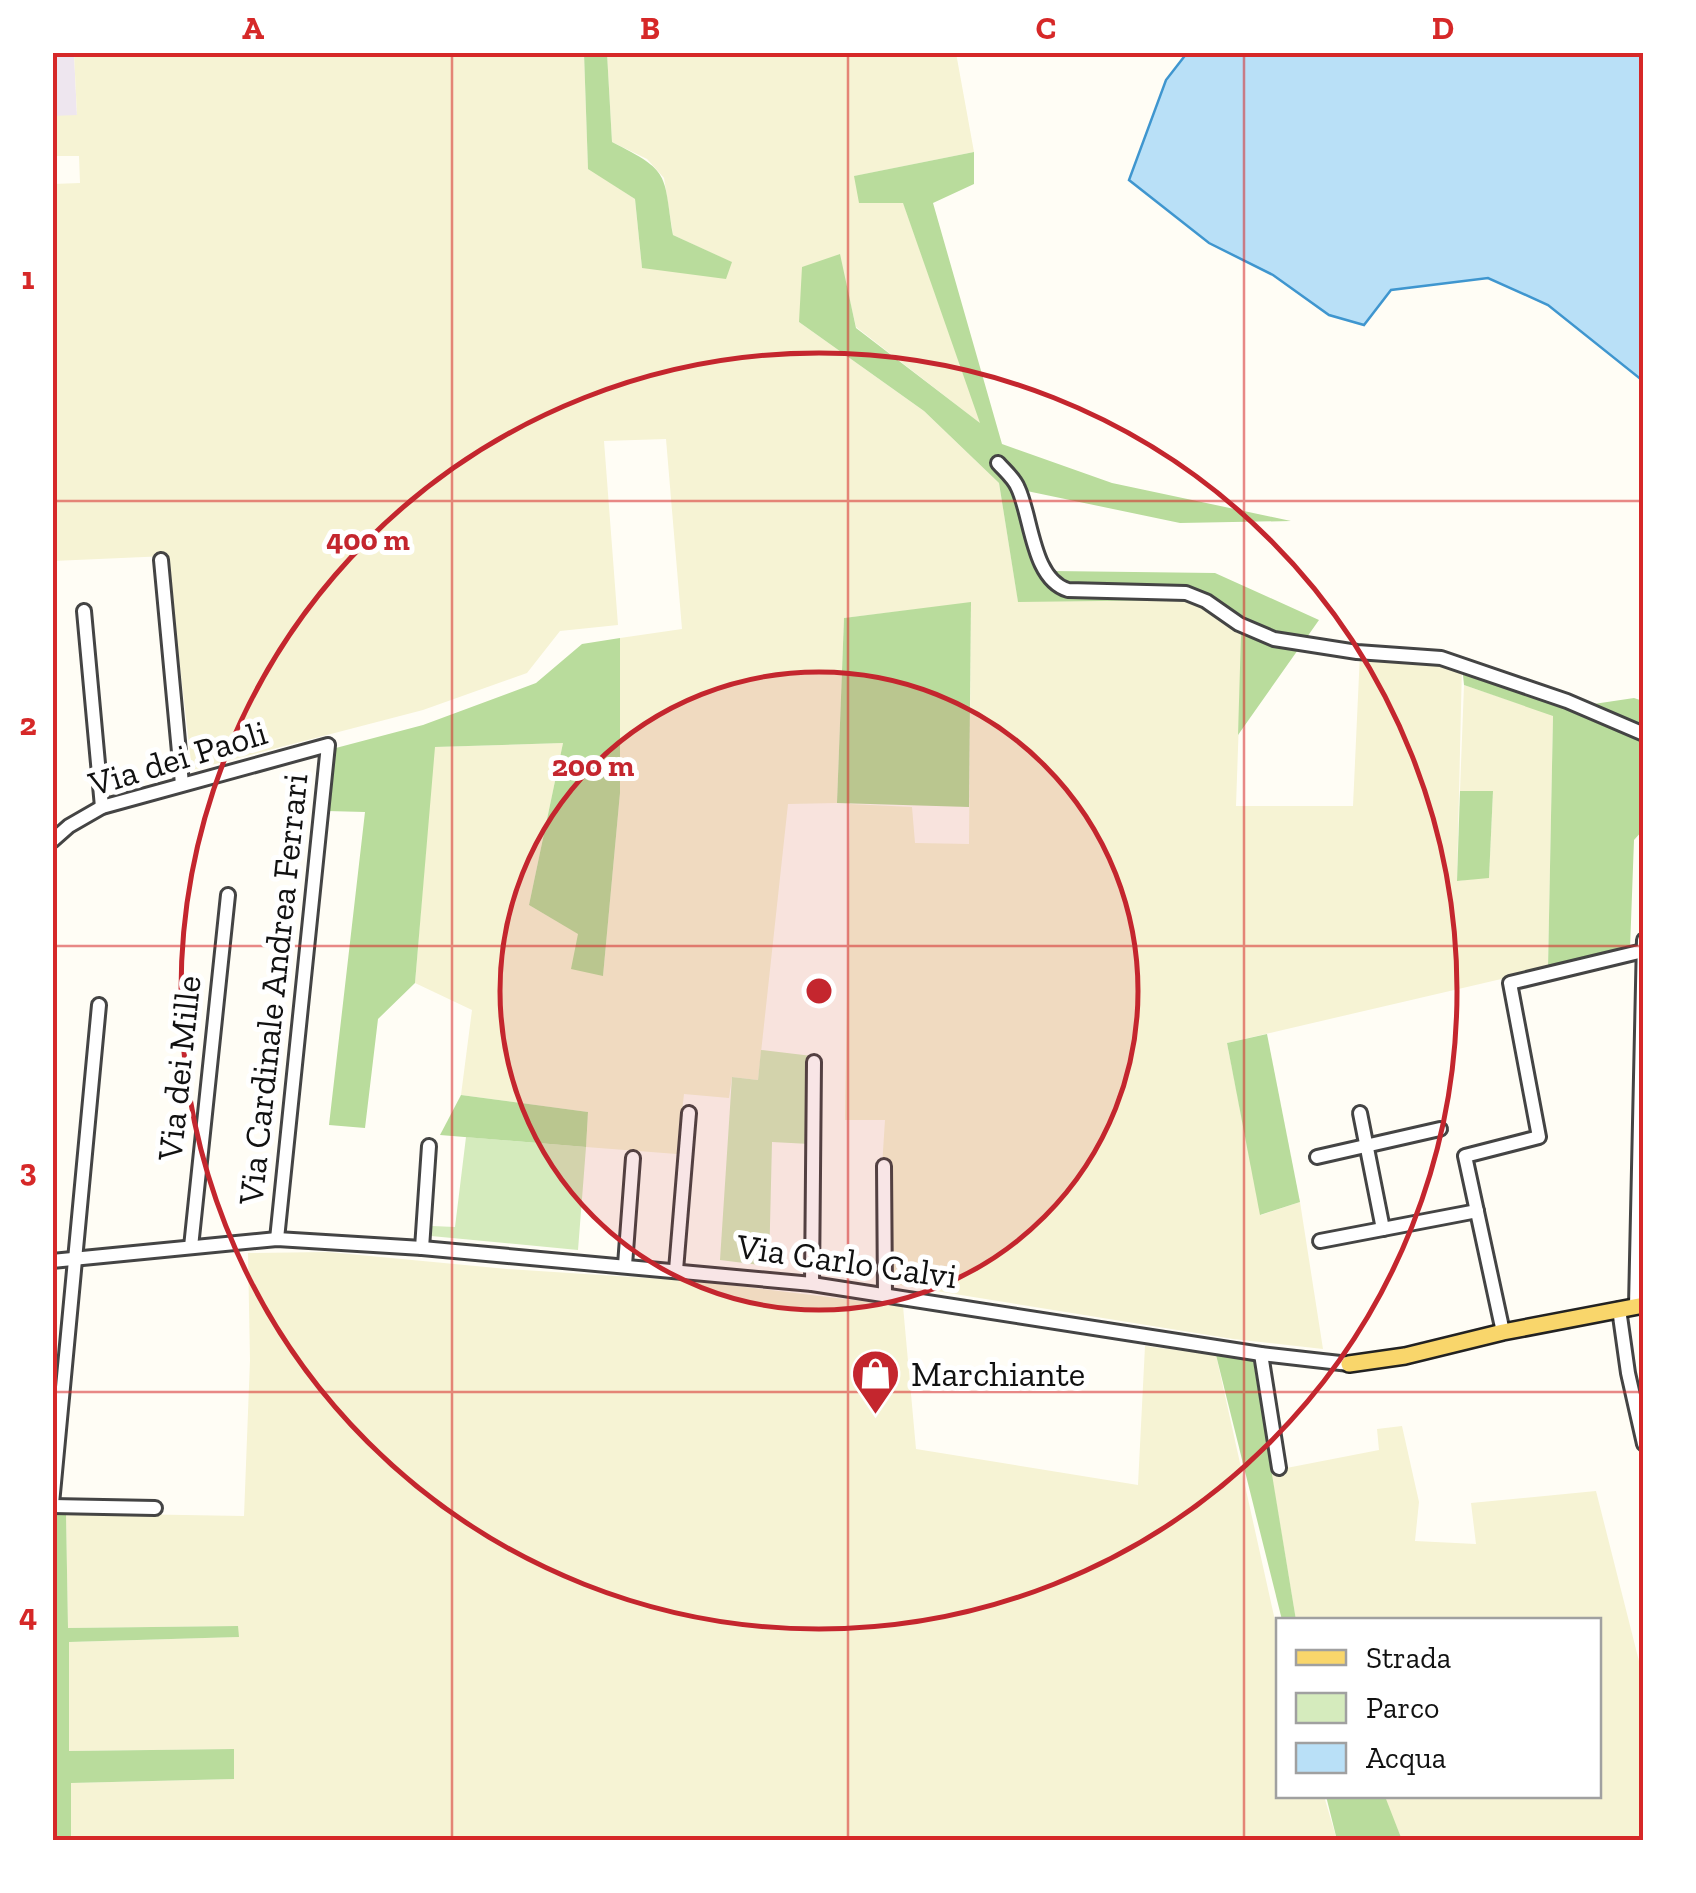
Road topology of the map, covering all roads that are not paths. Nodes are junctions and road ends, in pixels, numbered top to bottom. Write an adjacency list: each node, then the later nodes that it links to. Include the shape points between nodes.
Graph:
1 (998, 463): 4 (street, via 1016,482 1041,561 1056,586 1186,593 1274,640 1442,658)
2 (161, 560): 6 (street)
3 (84, 611): 7 (street)
4 (1644, 734)
5 (328, 746): 6 (street, Via dei Paoli); 24 (street, Via Cardinale Andrea Ferrari)
6 (182, 784): 7 (street, Via dei Paoli)
7 (102, 807): 8 (street, Via dei Paoli)
8 (52, 841)
9 (228, 895): 26 (street, Via dei Mille)
10 (1644, 940): 11 (street)
11 (1643, 950): 22 (street, via 1510,983 1539,1137 1466,1156); 34 (street)
12 (100, 1005): 28 (street)
13 (814, 1062): 32 (street)
14 (688, 1113): 31 (street)
15 (1360, 1113): 18 (street)
16 (1440, 1129): 18 (street)
17 (429, 1146): 27 (street)
18 (1367, 1146): 19 (street); 23 (street)
19 (1317, 1157)
20 (633, 1158): 30 (street)
21 (884, 1166): 33 (street)
22 (1477, 1212): 23 (street); 35 (street)
23 (1383, 1230): 25 (street)
24 (277, 1239): 26 (street, Via Carlo Calvi); 27 (street, Via Carlo Calvi)
25 (1320, 1242)
26 (191, 1247): 28 (street, Via Carlo Calvi)
27 (422, 1248): 30 (street, Via Carlo Calvi)
28 (74, 1259): 29 (street, Via Carlo Calvi); 40 (street)
29 (52, 1261)
30 (626, 1265): 31 (street, Via Carlo Calvi)
31 (676, 1270): 32 (street, Via Carlo Calvi)
32 (812, 1284): 33 (street, Via Carlo Calvi)
33 (885, 1294): 36 (street, Via Carlo Calvi)
34 (1633, 1307): 35 (main road); 38 (street, via 1628,1374)
35 (1503, 1332): 37 (main road)
36 (1261, 1354): 37 (street, Via Carlo Calvi); 39 (street)
37 (1349, 1364)
38 (1644, 1444)
39 (1279, 1468)
40 (52, 1505): 41 (street)
41 (155, 1508)

